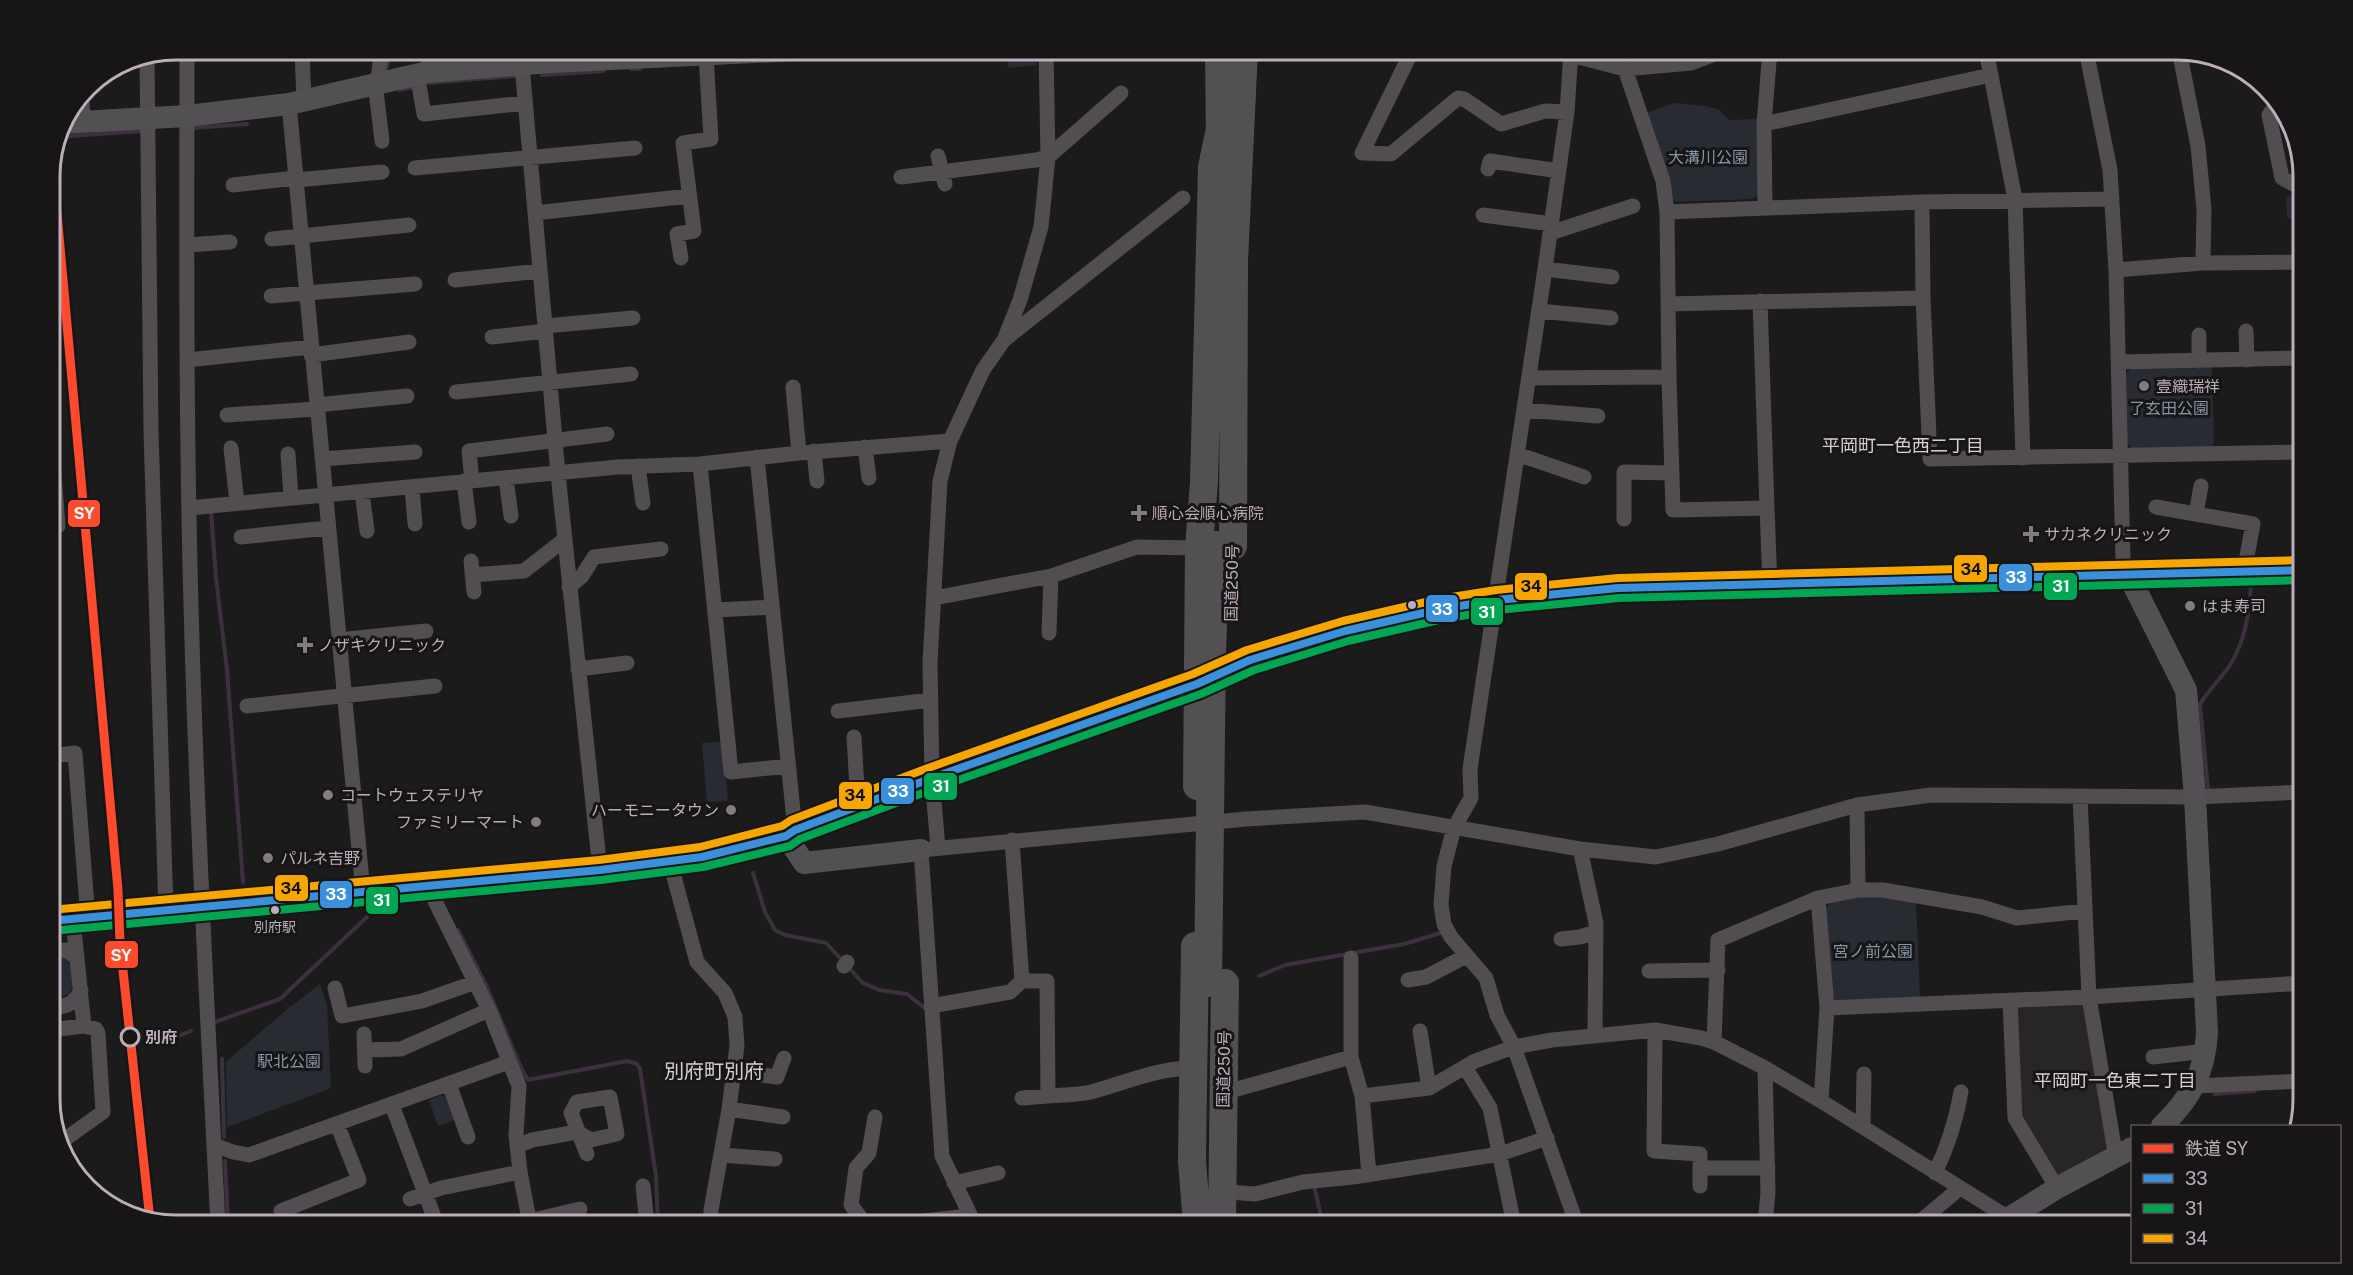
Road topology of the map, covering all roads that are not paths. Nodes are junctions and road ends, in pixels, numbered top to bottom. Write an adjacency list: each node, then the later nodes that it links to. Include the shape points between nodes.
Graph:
1 (187, 60): 28 (street)
2 (301, 60): 24 (street)
3 (380, 60): 22 (street)
4 (539, 60): 19 (main road)
5 (700, 60): 46 (street, via 711,140 675,144)
6 (1046, 60): 35 (street)
7 (1219, 60): 148 (highway, 国道250号)
8 (1244, 60): 148 (highway, 国道250号)
9 (1408, 60): 27 (street, via 1362,153 1391,154 1458,98 1501,124 1545,111)
10 (1570, 60): 27 (street)
11 (1596, 60): 20 (street)
12 (1699, 60): 20 (street)
13 (1769, 60): 31 (street)
14 (1988, 60): 21 (street)
15 (2088, 60): 48 (street, via 2104,130)
16 (2182, 60): 66 (street, via 2198,146)
17 (147, 64): 29 (street)
18 (425, 65): 19 (main road); 22 (main road); 25 (street, via 424,114)
19 (522, 65): 25 (street)
20 (1625, 69): 53 (street, via 1663,181)
21 (1991, 75): 31 (street); 49 (street)
22 (376, 85): 24 (main road); 32 (street)
23 (1121, 93): 35 (street)
24 (296, 103): 28 (main road); 43 (street)
25 (525, 103): 36 (street)
26 (2273, 110): 44 (street, via 2269,115 2282,178)
27 (1567, 112): 40 (street)
28 (187, 117): 29 (main road); 62 (street)
29 (147, 118): 30 (main road); 194 (street, via 151,432)
30 (73, 123)
31 (1764, 124): 52 (street)
32 (382, 141)
33 (635, 148): 36 (street, via 606,144)
34 (938, 156): 42 (street)
35 (1048, 156): 42 (street); 86 (street, via 1041,227)
36 (530, 158): 37 (street); 54 (street)
37 (415, 168)
38 (374, 169): 43 (street)
39 (1488, 169): 40 (street, via 1490,160)
40 (1559, 171): 58 (street)
41 (900, 177): 42 (street)
42 (943, 178)
43 (296, 179): 45 (street); 59 (street)
44 (2293, 184)
45 (233, 185)
46 (689, 196): 54 (street); 64 (street, via 694,231 677,234)
47 (1183, 198): 86 (street)
48 (2112, 199): 49 (street); 68 (street)
49 (2015, 200): 50 (street); 118 (street)
50 (1922, 202): 52 (street); 75 (street)
51 (1633, 206): 58 (street)
52 (1765, 208): 53 (street)
53 (1667, 212): 77 (street)
54 (535, 213): 69 (street)
55 (1483, 215): 58 (street)
56 (409, 225): 57 (street)
57 (369, 229): 59 (street); 63 (street)
58 (1551, 229): 67 (street)
59 (301, 235): 60 (street); 73 (street)
60 (272, 239)
61 (230, 242): 62 (street)
62 (187, 245): 91 (street)
63 (372, 245)
64 (681, 258)
65 (2293, 262): 66 (street)
66 (2204, 263): 68 (street)
67 (1545, 269): 70 (street); 78 (street)
68 (2116, 270): 94 (street)
69 (540, 271): 71 (street); 81 (street)
70 (1612, 277)
71 (465, 283)
72 (414, 284): 73 (street, via 379,293)
73 (306, 293): 74 (street); 89 (street)
74 (271, 296)
75 (1923, 298): 76 (street); 118 (street, via 1930,459)
76 (1760, 301): 77 (street); 138 (street)
77 (1668, 304): 96 (street)
78 (1539, 311): 80 (street); 97 (street)
79 (633, 318): 81 (street)
80 (1611, 318)
81 (545, 329): 85 (street); 98 (street)
82 (374, 331): 88 (street)
83 (2246, 331): 92 (street)
84 (2199, 335): 93 (street)
85 (492, 337)
86 (1004, 340): 108 (street, via 983,370)
87 (409, 342): 88 (street)
88 (375, 346): 89 (street)
89 (311, 351): 91 (street); 102 (street)
90 (2293, 358): 92 (street)
91 (187, 360): 137 (street)
92 (2247, 360): 93 (street)
93 (2199, 361): 94 (street)
94 (2118, 362): 116 (street)
95 (631, 374): 98 (street)
96 (1669, 377): 97 (street); 122 (street)
97 (1529, 378): 103 (street)
98 (550, 381): 99 (street); 107 (street)
99 (464, 386)
100 (793, 387): 112 (street)
101 (407, 396): 102 (street)
102 (316, 407): 104 (street, via 253,421); 119 (street)
103 (1524, 410): 105 (street); 115 (street)
104 (227, 415)
105 (1598, 416)
106 (607, 434): 107 (street)
107 (555, 440): 123 (street); 127 (street, via 469,451)
108 (950, 441): 109 (street); 157 (street, via 940,481)
109 (865, 447): 112 (street); 126 (street)
110 (231, 448): 134 (street)
111 (415, 452): 119 (street, via 394,446)
112 (807, 452): 117 (street); 128 (street)
113 (2293, 452): 116 (street)
114 (288, 454): 133 (street)
115 (1517, 454): 124 (street); 158 (street)
116 (2120, 456): 118 (street); 152 (street, via 2123,560)
117 (757, 457): 120 (street); 159 (street)
118 (2023, 458)
119 (322, 459): 132 (street)
120 (700, 464): 121 (street); 160 (street)
121 (638, 466): 123 (street); 135 (street)
122 (1672, 473): 138 (street, via 1673,510); 141 (street, via 1624,472 1616,500)
123 (558, 474): 125 (street); 147 (street)
124 (1584, 477)
125 (506, 478): 127 (street); 140 (street)
126 (868, 478)
127 (468, 481): 130 (street); 142 (street)
128 (817, 481)
129 (2201, 486): 139 (street)
130 (412, 487): 131 (street); 143 (street)
131 (362, 492): 132 (street); 145 (street)
132 (324, 495): 133 (street); 144 (street)
133 (291, 497): 134 (street)
134 (237, 503): 137 (street)
135 (643, 503)
136 (2156, 507): 139 (street)
137 (189, 508): 193 (street)
138 (1767, 508): 154 (street)
139 (2196, 514): 151 (street, via 2253,524)
140 (511, 516)
141 (1624, 519)
142 (470, 522)
143 (416, 524)
144 (327, 528): 146 (street); 163 (street)
145 (367, 531)
146 (240, 537)
147 (564, 540): 155 (street); 156 (street, via 524,571 471,568)
148 (1216, 546): 153 (street, via 1137,546); 166 (highway); 209 (highway, 国道250号, bridge, via 1212,652)
149 (661, 549): 155 (street, via 639,557 594,557)
150 (2293, 570): 151 (main road)
151 (2244, 572): 152 (main road)
152 (2128, 574): 154 (main road); 178 (main road, via 2187,690)
153 (1051, 576): 157 (street); 161 (street)
154 (1770, 584): 158 (main road, via 1618,588)
155 (569, 587): 165 (street)
156 (474, 592)
157 (934, 598): 169 (street)
158 (1497, 600): 166 (main road, via 1345,631 1250,660); 182 (street, via 1470,769 1471,798)
159 (772, 606): 160 (street); 174 (street)
160 (715, 610): 174 (street, via 731,772)
161 (1048, 633)
162 (419, 636): 163 (street)
163 (338, 640): 168 (street)
164 (627, 663): 165 (street)
165 (578, 669): 188 (street)
166 (1197, 684): 175 (main road); 181 (highway)
167 (435, 686): 168 (street)
168 (344, 694): 170 (street, via 266,710); 191 (street)
169 (931, 700): 171 (street); 175 (street)
170 (247, 706)
171 (838, 711)
172 (854, 737): 180 (street)
173 (60, 755): 196 (street, via 75,753)
174 (788, 766): 183 (street)
175 (932, 778): 180 (main road); 185 (street)
176 (2293, 792): 178 (street)
177 (2080, 796): 178 (street); 179 (street, via 1930,795); 195 (street)
178 (2195, 796): 212 (main road)
179 (1857, 805): 186 (street, via 1719,844 1656,857); 190 (street)
180 (858, 806): 183 (main road)
181 (1198, 824): 182 (street, via 1365,812); 184 (street); 233 (highway)
182 (1454, 828): 186 (street); 201 (street, via 1444,866 1441,905 1444,924)
183 (790, 833): 185 (main road, via 804,863); 187 (main road, via 702,857)
184 (1012, 840): 185 (street); 207 (street)
185 (929, 849): 217 (street)
186 (1580, 849): 198 (street)
187 (670, 861): 188 (main road); 236 (street, via 697,962 725,993 735,1017)
188 (600, 870): 189 (main road)
189 (427, 885): 191 (main road); 208 (street)
190 (1858, 890): 192 (street); 195 (street, via 1927,897 2017,918)
191 (363, 892): 193 (main road)
192 (1818, 898): 204 (street, via 1718,940); 218 (street)
193 (203, 907): 194 (main road); 258 (street)
194 (166, 911): 196 (main road)
195 (2085, 911): 214 (street)
196 (81, 919): 197 (main road); 202 (street)
197 (60, 920)
198 (1596, 932): 199 (street); 224 (street)
199 (1561, 939)
200 (60, 950): 202 (street)
201 (1466, 956): 206 (street, via 1428,982); 226 (street, via 1486,978 1497,1015)
202 (77, 958): 213 (street)
203 (1351, 958): 228 (street)
204 (1718, 970): 205 (street); 225 (street)
205 (1649, 971)
206 (1408, 980)
207 (1022, 981): 217 (street, via 1010,992); 244 (street, via 1047,981)
208 (476, 982): 211 (street, via 422,1001 342,1016); 219 (street)
209 (1216, 983): 290 (highway, 国道250号); 291 (highway, 国道250号)
210 (2293, 984): 212 (street)
211 (335, 988)
212 (2205, 988): 214 (street); 227 (main road)
213 (81, 990): 216 (street, via 77,999); 220 (street)
214 (2089, 997): 215 (street); 260 (street)
215 (2010, 1000): 218 (street); 275 (street, via 2015,1118)
216 (60, 1005)
217 (931, 1006): 271 (street, via 937,1151)
218 (1827, 1008): 247 (street)
219 (489, 1010): 231 (street, via 504,1033); 232 (street, via 400,1049 365,1042)
220 (84, 1026): 221 (street); 256 (street, via 98,1033 103,1112)
221 (60, 1029)
222 (1655, 1030): 224 (street); 225 (street); 265 (street, via 1654,1150 1700,1154)
223 (1420, 1031): 241 (street)
224 (1595, 1035): 226 (street)
225 (1714, 1042): 235 (street)
226 (1514, 1047): 234 (street); 257 (street)
227 (2206, 1051): 229 (street); 240 (main road)
228 (1351, 1057): 242 (street); 245 (street)
229 (2153, 1057)
230 (784, 1058): 236 (street, via 777,1077)
231 (509, 1062): 239 (street); 259 (street, via 519,1086)
232 (365, 1066)
233 (1193, 1068): 244 (street, via 1175,1068 1090,1092); 289 (highway)
234 (1464, 1068): 241 (street); 262 (street, via 1490,1108)
235 (1765, 1068): 247 (street); 266 (street)
236 (733, 1071): 249 (street)
237 (1864, 1074): 254 (street)
238 (2293, 1082): 240 (street)
239 (449, 1084): 248 (street); 255 (street)
240 (2195, 1086): 253 (main road)
241 (1428, 1088): 245 (street)
242 (1237, 1089)
243 (1961, 1092): 269 (street, via 1947,1148)
244 (1048, 1096): 246 (street)
245 (1362, 1096): 270 (street)
246 (1022, 1098)
247 (1821, 1101): 254 (street)
248 (392, 1105): 252 (street); 277 (street)
249 (729, 1108): 250 (street); 263 (street)
250 (783, 1117)
251 (875, 1117): 287 (street, via 869,1153 856,1168 851,1205)
252 (337, 1124): 258 (street, via 249,1155); 280 (street, via 359,1180)
253 (2163, 1125)
254 (1863, 1127): 269 (street)
255 (468, 1137)
256 (66, 1138)
257 (1547, 1138): 262 (street); 293 (street)
258 (214, 1145): 281 (street)
259 (517, 1146): 261 (street, via 577,1132); 267 (street)
260 (2124, 1153): 275 (main road)
261 (587, 1154)
262 (1500, 1154): 270 (street); 292 (street)
263 (721, 1155): 264 (street); 286 (street)
264 (775, 1159)
265 (1701, 1168): 266 (street); 273 (street)
266 (1768, 1168): 294 (street)
267 (520, 1172): 277 (street); 283 (street)
268 (998, 1173): 271 (street)
269 (1935, 1173): 274 (street)
270 (1369, 1175): 276 (street, via 1303,1182 1255,1194)
271 (954, 1183): 288 (street)
272 (643, 1186): 285 (street)
273 (1700, 1186)
274 (1960, 1188): 295 (street); 296 (street)
275 (2057, 1188): 297 (main road)
276 (1229, 1192)
277 (425, 1193): 278 (street); 282 (street)
278 (410, 1199)
279 (570, 1207): 284 (street)
280 (281, 1211)
281 (217, 1215)
282 (434, 1215)
283 (528, 1215)
284 (550, 1215)
285 (646, 1215)
286 (711, 1215)
287 (858, 1215)
288 (969, 1215)
289 (1196, 1215)
290 (1205, 1215)
291 (1222, 1215)
292 (1512, 1215)
293 (1573, 1215)
294 (1766, 1215)
295 (1929, 1215)
296 (2003, 1215)
297 (2023, 1215)

